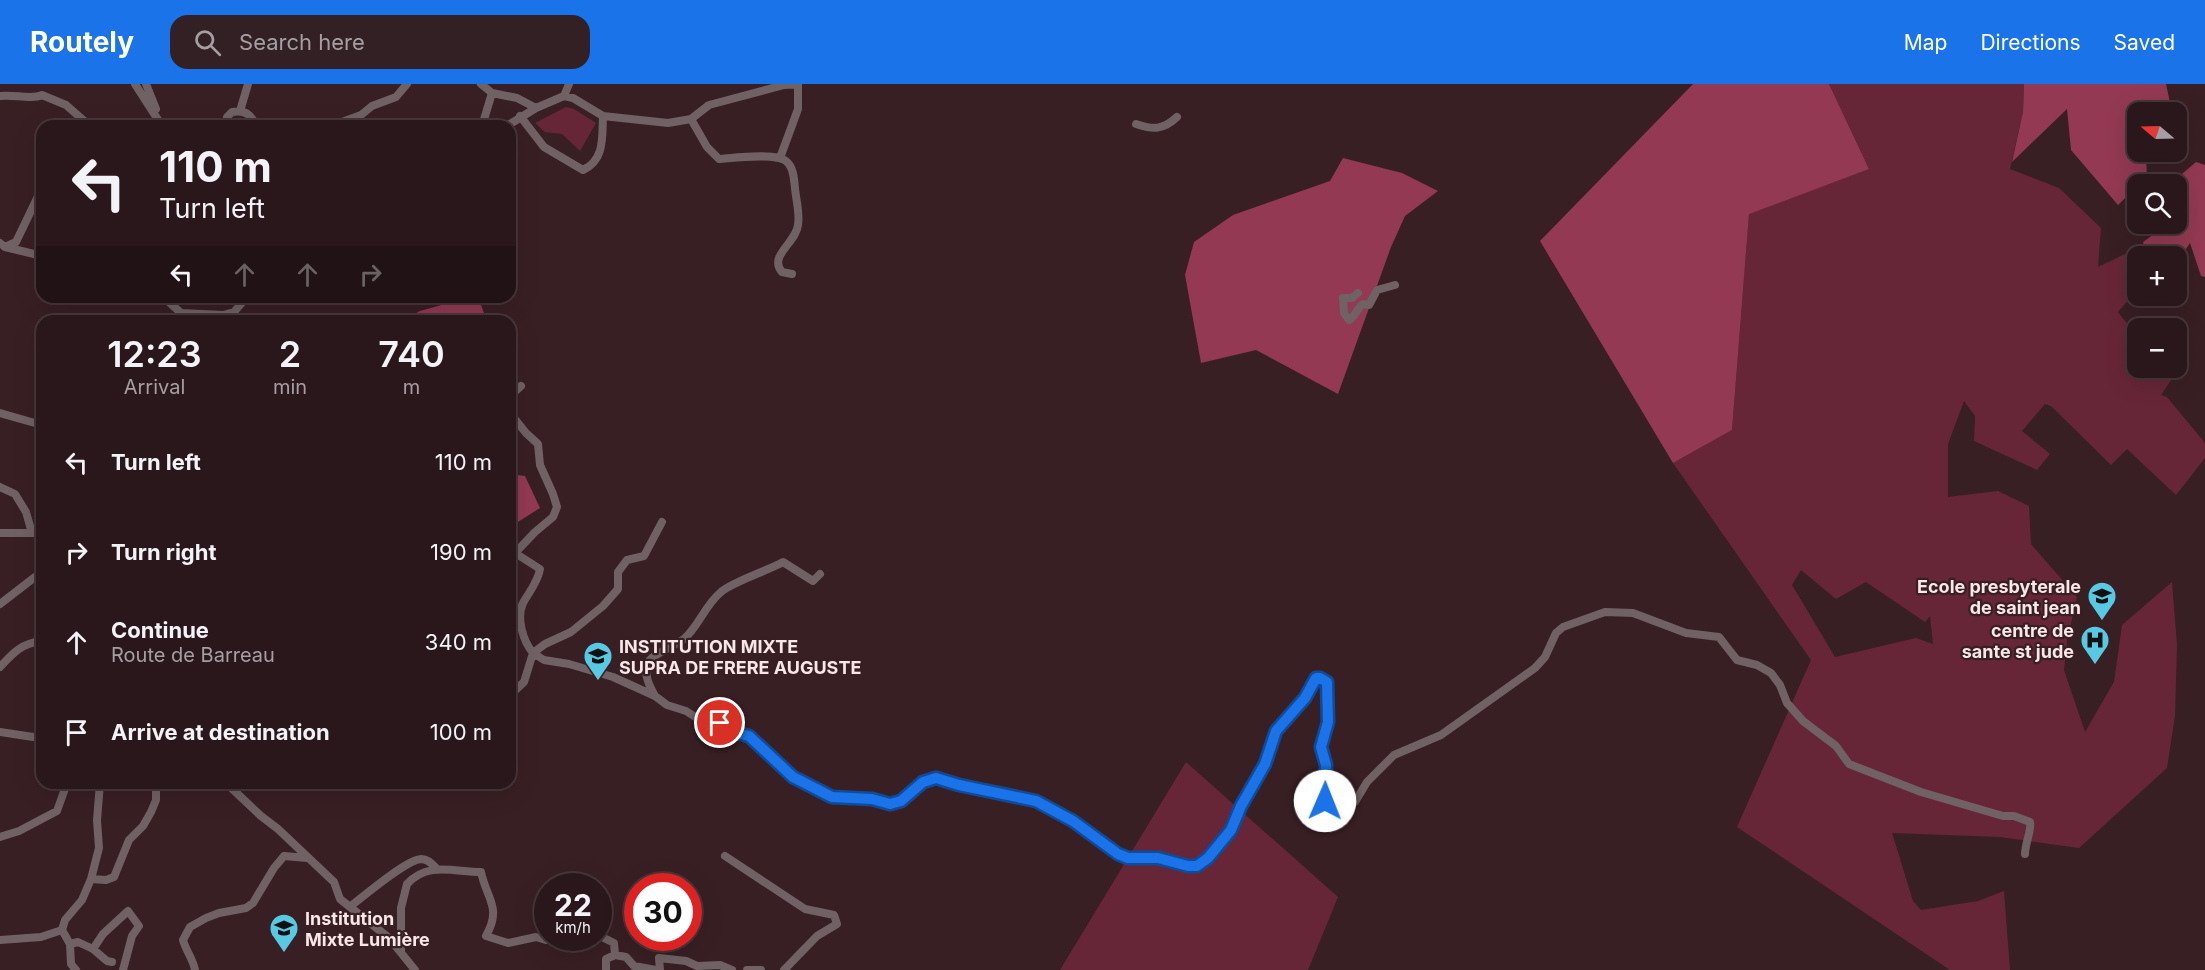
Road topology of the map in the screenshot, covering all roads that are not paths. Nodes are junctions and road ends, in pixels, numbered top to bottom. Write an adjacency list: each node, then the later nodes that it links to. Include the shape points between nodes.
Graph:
1 (135, 84): 17 (street)
2 (146, 84): 18 (street)
3 (248, 84): 11 (street)
4 (407, 84): 21 (street, via 396,97)
5 (481, 84): 7 (street)
6 (569, 84): 9 (street)
7 (492, 93): 10 (street, via 517,98); 22 (street)
8 (0, 96): 16 (street, via 42,95 59,101)
9 (564, 96): 10 (street); 13 (street)
10 (536, 108): 12 (street)
11 (240, 111): 19 (street, via 232,112); 20 (street)
12 (520, 116): 13 (street, via 544,147 583,170 602,149); 23 (street)
13 (603, 116): 15 (street, via 668,123)
14 (1177, 117): 24 (street, via 1163,127)
15 (691, 119): 25 (street, via 719,159); 25 (street, via 709,105 798,84 798,109)
16 (83, 120)
17 (158, 120)
18 (160, 120)
19 (226, 120)
20 (253, 120)
21 (347, 120)
22 (484, 120)
23 (515, 120)
24 (1136, 124)
25 (780, 158): 29 (street, via 790,166 794,177 799,224 796,235 777,259 777,266)
26 (36, 200): 27 (street, via 16,242)
27 (3, 245): 28 (street)
28 (36, 254)
29 (792, 274)
30 (1395, 285): 31 (street, via 1377,290 1369,305 1363,304 1349,320 1343,298)
31 (1358, 293)
32 (170, 303): 35 (street, via 181,313)
33 (242, 303): 34 (street, via 234,312)
34 (223, 315)
35 (223, 315)
36 (521, 386): 37 (street)
37 (516, 391)
38 (0, 413): 40 (street)
39 (516, 420): 46 (street, via 538,444 540,465 557,507 553,517)
40 (36, 423)
41 (0, 487): 44 (street, via 15,494)
42 (662, 522): 52 (street, via 644,556 627,560 618,572 618,589 603,606 571,632)
43 (0, 533): 44 (street)
44 (32, 533): 45 (street)
45 (36, 533)
46 (516, 552)
47 (516, 554): 52 (street, via 540,569 522,606 522,631)
48 (820, 574): 55 (street, via 813,581 783,562 722,590 684,638 650,659 646,666 648,682)
49 (36, 578): 50 (street)
50 (0, 604)
51 (36, 642): 53 (street, via 18,648)
52 (533, 653): 54 (street, via 524,682); 55 (street, via 544,660 613,678)
53 (0, 667)
54 (516, 689)
55 (655, 696): 63 (street, via 703,722 720,723 730,731 749,736 793,777 832,797 890,804 936,778 1036,801 1128,858 1158,858 1197,866 1231,830 1265,764 1276,731 1305,698 1316,678 1323,678 1328,688 1328,722 1321,747 1326,765 1325,801 1329,808 1340,811 1355,802 1367,782 1394,755 1441,735 1535,668 1563,627 1619,611 1650,618 1686,633 1719,637 1737,660 1771,673 1787,703 1836,746 1849,764 1932,795 2030,822)
56 (0, 732): 57 (street)
57 (36, 736)
58 (65, 789): 62 (street, via 57,811)
59 (100, 789): 67 (street, via 99,848)
60 (156, 789): 67 (street, via 151,813 129,840 114,877)
61 (232, 789): 65 (street)
62 (0, 837)
63 (2025, 854)
64 (725, 856): 87 (street, via 805,909 834,915 837,924 817,936)
65 (307, 858): 68 (street, via 334,882 340,899); 80 (street, via 284,856 253,903 190,927 183,940)
66 (436, 868): 68 (street, via 422,859 410,862); 70 (street, via 481,872 494,921 486,936 508,943); 75 (street, via 406,884)
67 (91, 879): 69 (street)
68 (351, 906): 75 (street)
69 (62, 930): 71 (street, via 41,937); 73 (street)
70 (534, 937)
71 (0, 940)
72 (612, 942): 76 (street)
73 (70, 944): 74 (street, via 78,942); 78 (street)
74 (93, 949): 77 (street); 79 (street, via 128,911 139,926 132,936)
75 (400, 951): 81 (street)
76 (615, 955): 82 (street, via 606,959); 83 (street, via 626,957 634,966)
77 (112, 962)
78 (72, 968)
79 (123, 970)
80 (195, 970)
81 (415, 970)
82 (606, 970)
83 (658, 970): 84 (street, via 659,958)
84 (732, 970)
85 (747, 970): 86 (street)
86 (761, 970)
87 (784, 970)

